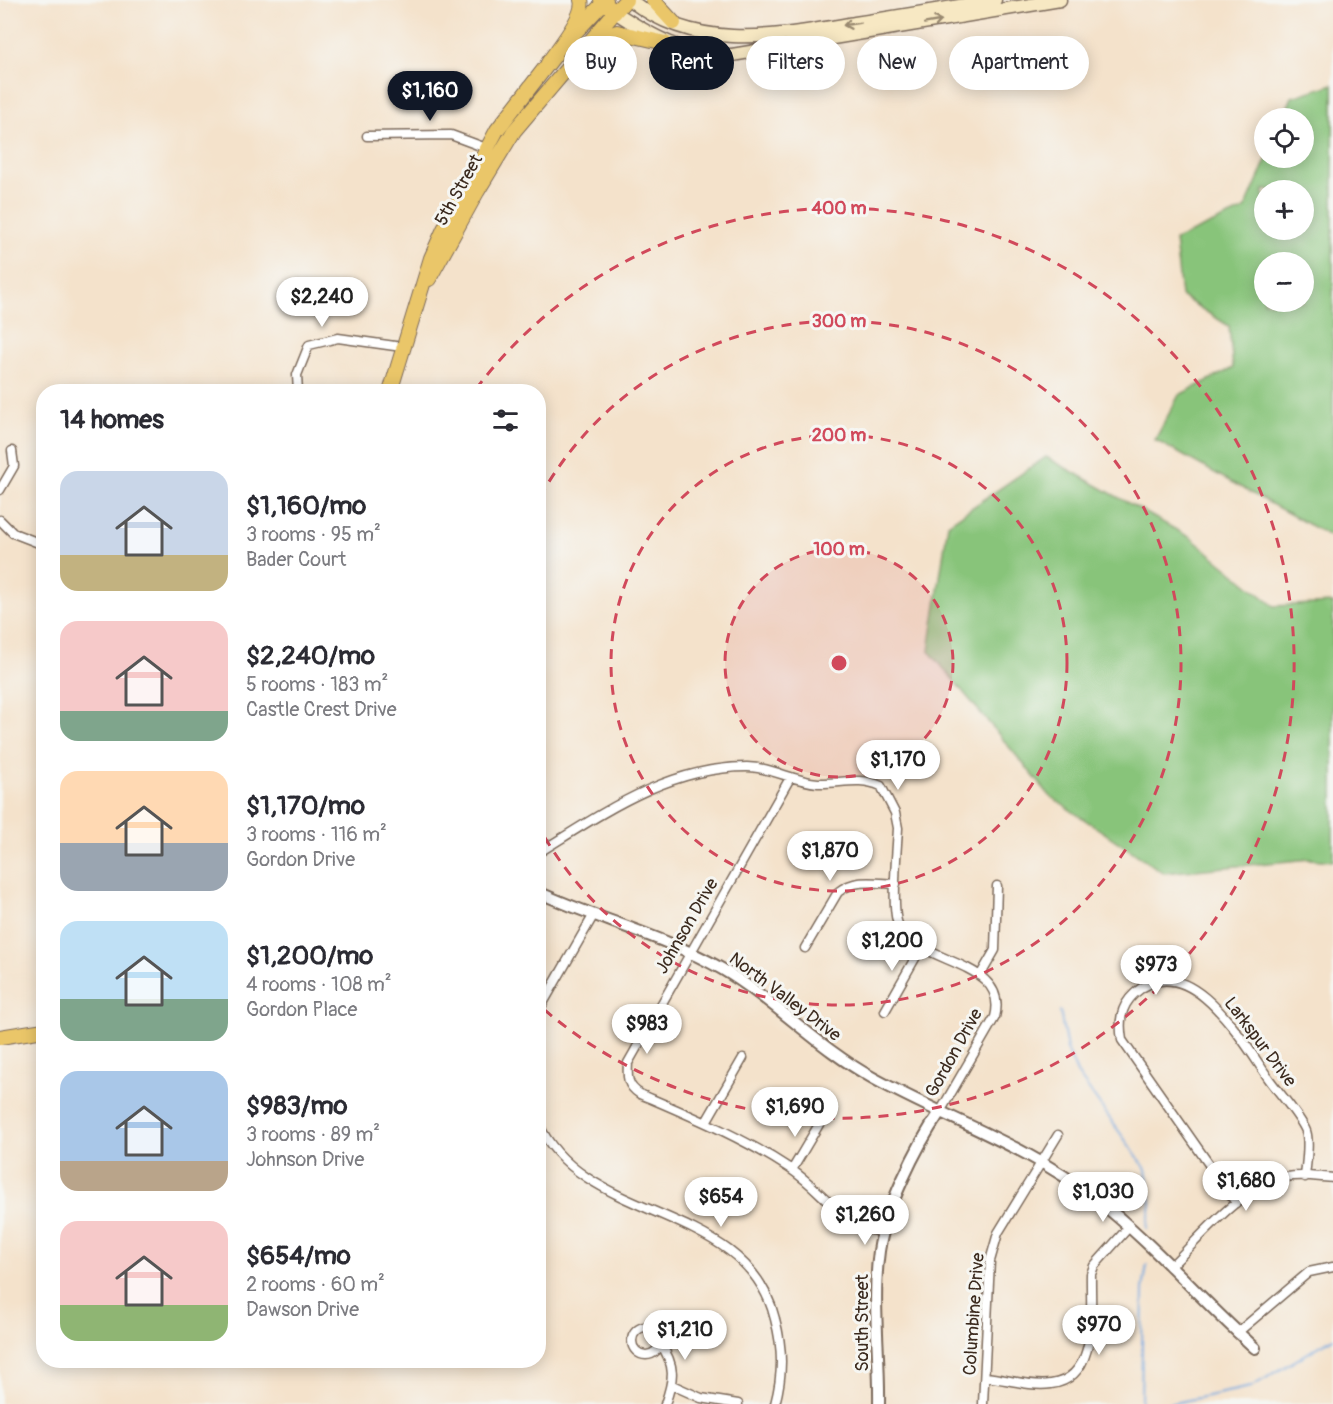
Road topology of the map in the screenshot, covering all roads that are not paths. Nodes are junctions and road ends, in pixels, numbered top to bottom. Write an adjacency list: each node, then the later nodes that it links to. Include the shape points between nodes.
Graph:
1 (581, 0): 14 (main road, via 575,23)
2 (628, 0): 6 (main road, 5th Street); 7 (main road)
3 (653, 0): 7 (main road)
4 (995, 0): 7 (main road, one-way to 7, via 761,38 710,34)
5 (1060, 0): 13 (main road, one-way to 5)
6 (606, 3): 8 (main road, 5th Street); 11 (main road); 12 (main road, 5th Street)
7 (674, 23)
8 (588, 36)
9 (603, 36): 10 (main road, via 617,32)
10 (634, 36)
11 (655, 36)
12 (560, 49): 14 (main road, 5th Street); 18 (main road, via 505,130)
13 (734, 55)
14 (548, 63): 17 (main road, 5th Street)
15 (564, 69): 18 (main road, 5th Street)
16 (367, 136): 17 (street, via 451,135)
17 (486, 148): 19 (main road, via 487,158 461,208); 20 (main road, 5th Street, via 431,258)
18 (502, 150): 19 (main road, 5th Street)
19 (449, 245): 20 (main road, 5th Street)
20 (422, 291): 21 (main road, 5th Street)
21 (402, 347): 22 (street, via 338,338 309,345 297,375); 23 (main road, 5th Street)
22 (298, 384)
23 (392, 384)
24 (12, 451): 25 (street, via 14,466)
25 (0, 490)
26 (0, 520): 27 (street, via 13,532)
27 (36, 542)
28 (790, 778): 29 (street, Gordon Drive, via 749,767 694,774 623,801); 30 (street, Gordon Drive, via 819,783 859,780 881,786 898,828); 36 (street, Johnson Drive)
29 (546, 848)
30 (896, 884): 34 (street, Gordon Drive, via 898,924 907,937); 35 (street, via 858,882 846,886 838,892)
31 (997, 886): 37 (street, via 994,950)
32 (546, 895): 33 (street, North Valley Drive)
33 (593, 916): 36 (street, North Valley Drive); 38 (street)
34 (922, 946): 37 (street, Gordon Drive); 39 (street)
35 (805, 948)
36 (691, 953): 43 (street, North Valley Drive, via 744,983 844,1061); 45 (street, Johnson Drive, via 628,1063 627,1077 631,1088 640,1094)
37 (980, 976): 43 (street, Gordon Drive, via 997,995 995,1017)
38 (546, 998)
39 (885, 1011)
40 (36, 1031): 41 (main road)
41 (0, 1037)
42 (743, 1058): 45 (street)
43 (940, 1112): 48 (street, North Valley Drive); 54 (street, South Street, via 894,1200)
44 (821, 1120): 49 (street)
45 (706, 1122): 49 (street, Johnson Drive)
46 (546, 1135): 64 (street, via 580,1173 640,1206 706,1235 756,1274 769,1296 782,1347)
47 (1058, 1135): 48 (street, Columbine Drive)
48 (1040, 1161): 53 (street, North Valley Drive); 60 (street, Columbine Drive, via 998,1233 990,1261)
49 (792, 1170): 54 (street, Johnson Drive, via 840,1215)
50 (1305, 1177): 51 (street); 52 (street, via 1271,1182); 52 (street, Larkspur Drive, via 1306,1132 1222,1013 1189,987 1164,981 1147,985 1130,997 1124,1007 1119,1026 1122,1040)
51 (1333, 1178)
52 (1236, 1203): 55 (street)
53 (1130, 1227): 55 (street, North Valley Drive); 60 (street, via 1094,1266 1089,1345 1075,1372 1050,1384)
54 (882, 1233): 65 (street, South Street, via 878,1271)
55 (1170, 1267): 57 (street, North Valley Drive)
56 (1333, 1267): 57 (street, via 1309,1272)
57 (1237, 1333): 59 (street, North Valley Drive)
58 (660, 1343): 61 (street, via 672,1363)
59 (1255, 1348)
60 (986, 1377): 66 (street, Columbine Drive)
61 (672, 1385): 62 (street); 63 (street, via 701,1398)
62 (665, 1404)
63 (738, 1404)
64 (775, 1404)
65 (879, 1404)
66 (983, 1404)

